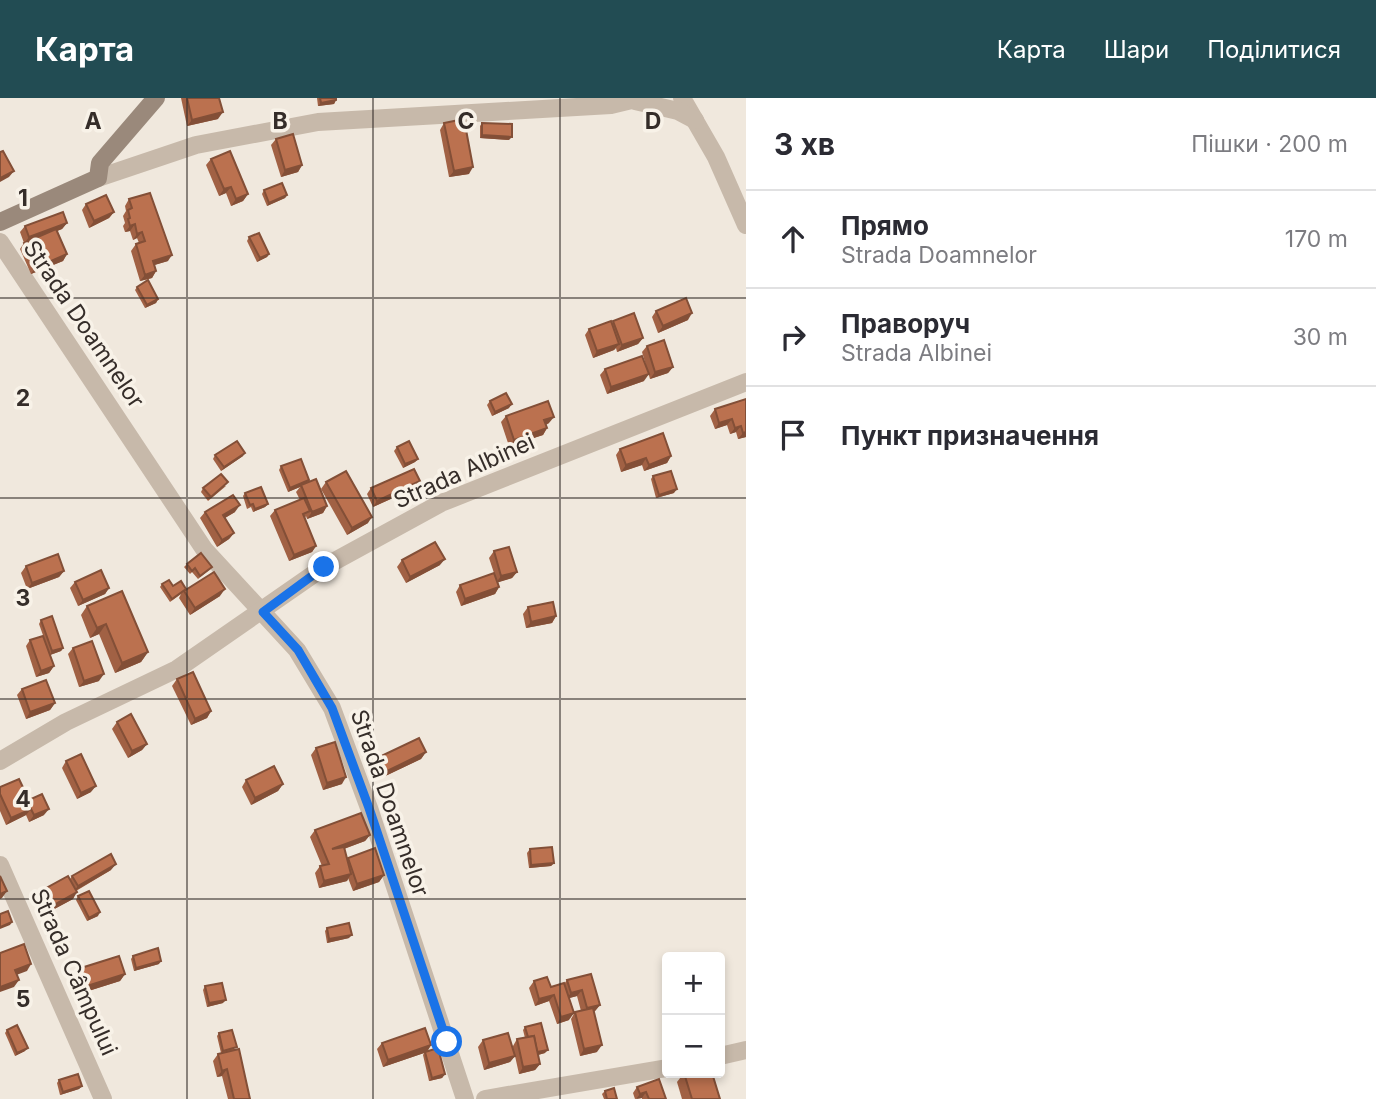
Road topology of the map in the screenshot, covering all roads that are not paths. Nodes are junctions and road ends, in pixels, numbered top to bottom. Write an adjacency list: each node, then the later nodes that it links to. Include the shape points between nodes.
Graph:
1 (156, 98): 5 (main road, via 100,163)
2 (682, 98): 4 (street)
3 (638, 99): 4 (street); 5 (street, via 611,105 318,121 196,145)
4 (695, 120): 7 (street)
5 (99, 178): 6 (main road)
6 (0, 222)
7 (746, 225)
8 (0, 242): 10 (street, Strada Doamnelor, via 204,549)
9 (746, 382): 10 (street, Strada Albinei, via 441,503 324,567)
10 (263, 612): 11 (street, Strada Albinei, via 177,669 66,722); 17 (street, Strada Doamnelor, via 298,650 332,708)
11 (0, 761)
12 (0, 865): 16 (street, Strada Câmpului)
13 (746, 1050): 14 (street)
14 (725, 1055)
15 (662, 1069): 18 (street)
16 (103, 1099)
17 (465, 1099)
18 (485, 1099)

